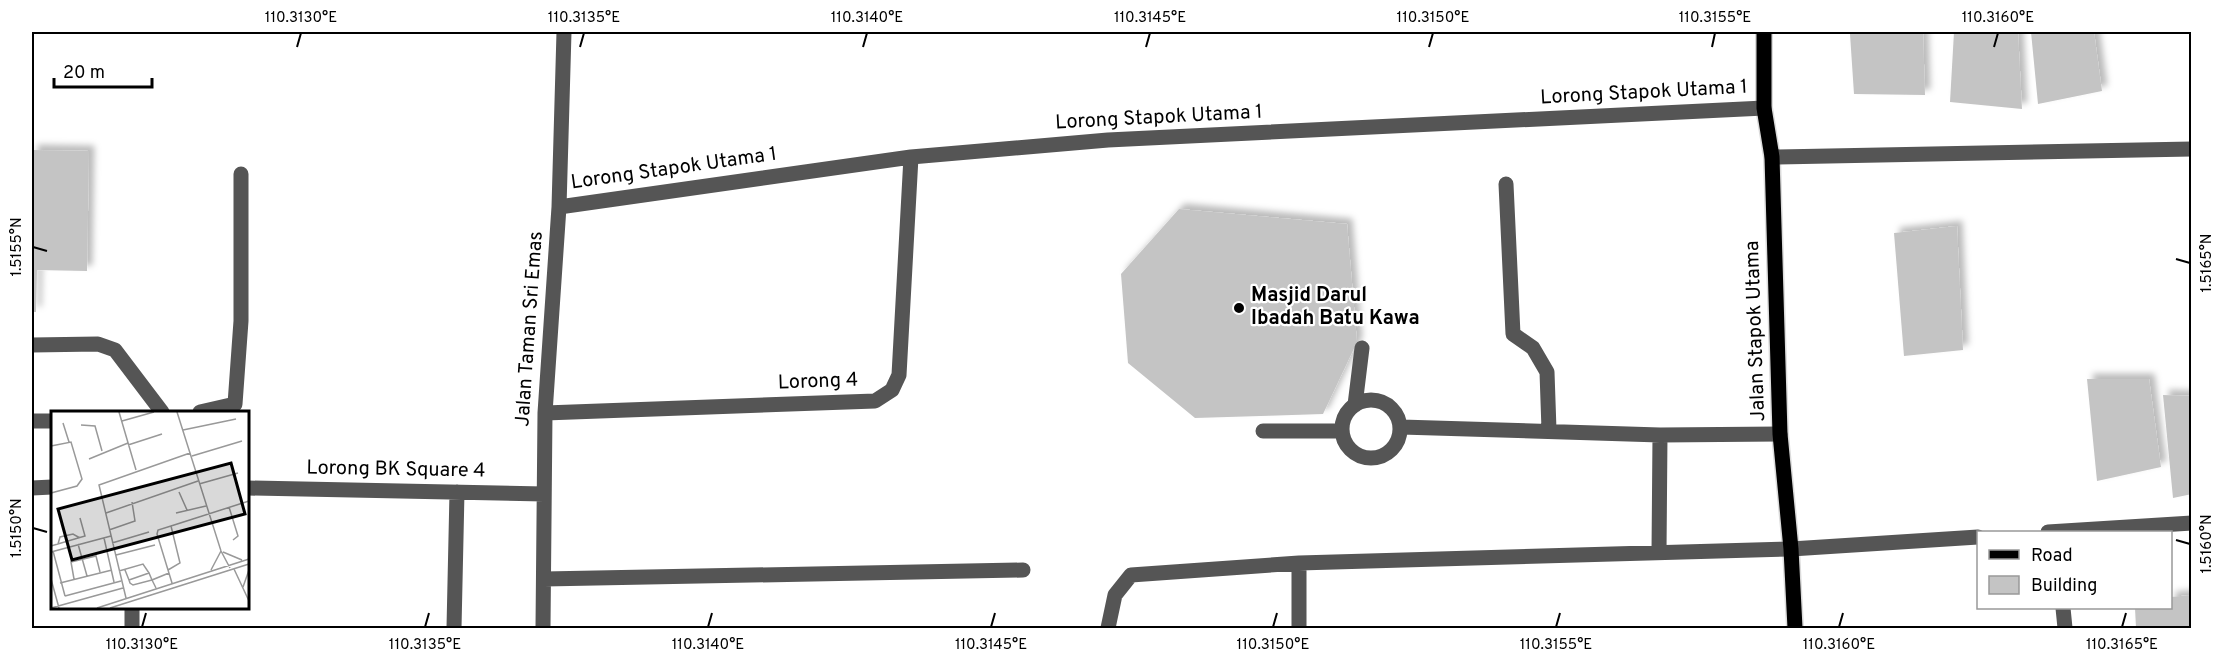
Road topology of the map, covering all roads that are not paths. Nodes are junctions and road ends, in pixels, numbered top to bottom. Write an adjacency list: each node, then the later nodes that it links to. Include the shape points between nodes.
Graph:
1 (564, 32): 9 (street, Jalan Taman Sri Emas)
2 (1764, 32): 3 (main road, Jalan Stapok Utama)
3 (1764, 108): 5 (street, Lorong Stapok Utama 1, via 1107,140); 6 (main road, Jalan Stapok Utama)
4 (2192, 149): 6 (street)
5 (911, 157): 9 (street, Lorong Stapok Utama 1); 15 (street, Lorong 4, via 899,375 892,390 875,401)
6 (1772, 158): 22 (main road, Jalan Stapok Utama)
7 (241, 174): 14 (street, via 241,321 235,404)
8 (1506, 184): 19 (street, via 1513,334 1533,348 1547,372)
9 (559, 207): 15 (street, Jalan Taman Sri Emas)
10 (32, 345): 13 (street, via 98,344 115,350)
11 (1362, 348): 12 (street)
12 (1355, 405): 18 (street, via 1372,400 1388,405); 21 (street, via 1343,421)
13 (161, 411)
14 (204, 411)
15 (545, 412): 28 (street, Jalan Taman Sri Emas)
16 (32, 421): 17 (street)
17 (51, 421)
18 (1401, 427): 19 (street); 21 (street, via 1390,451 1373,458 1356,453 1344,440)
19 (1549, 430): 23 (street)
20 (1263, 431): 21 (street)
21 (1342, 431)
22 (1779, 434): 23 (street); 32 (main road, Jalan Stapok Utama)
23 (1660, 435): 33 (street)
24 (51, 487): 25 (street)
25 (32, 488)
26 (249, 488): 27 (street, Lorong BK Square 4)
27 (457, 492): 28 (street, Lorong BK Square 4); 40 (street)
28 (544, 494): 36 (street, Jalan Taman Sri Emas)
29 (2192, 523): 30 (street)
30 (2074, 531)
31 (1977, 537): 32 (street)
32 (1791, 549): 33 (street); 44 (main road, Jalan Stapok Utama)
33 (1659, 553): 34 (street)
34 (1299, 563): 42 (street, via 1131,575 1115,595); 43 (street)
35 (1023, 570): 36 (street)
36 (544, 579): 41 (street, Jalan Taman Sri Emas)
37 (132, 609): 39 (street)
38 (2063, 609): 45 (street)
39 (132, 628)
40 (454, 628)
41 (543, 628)
42 (1108, 628)
43 (1299, 628)
44 (1795, 628)
45 (2064, 628)

